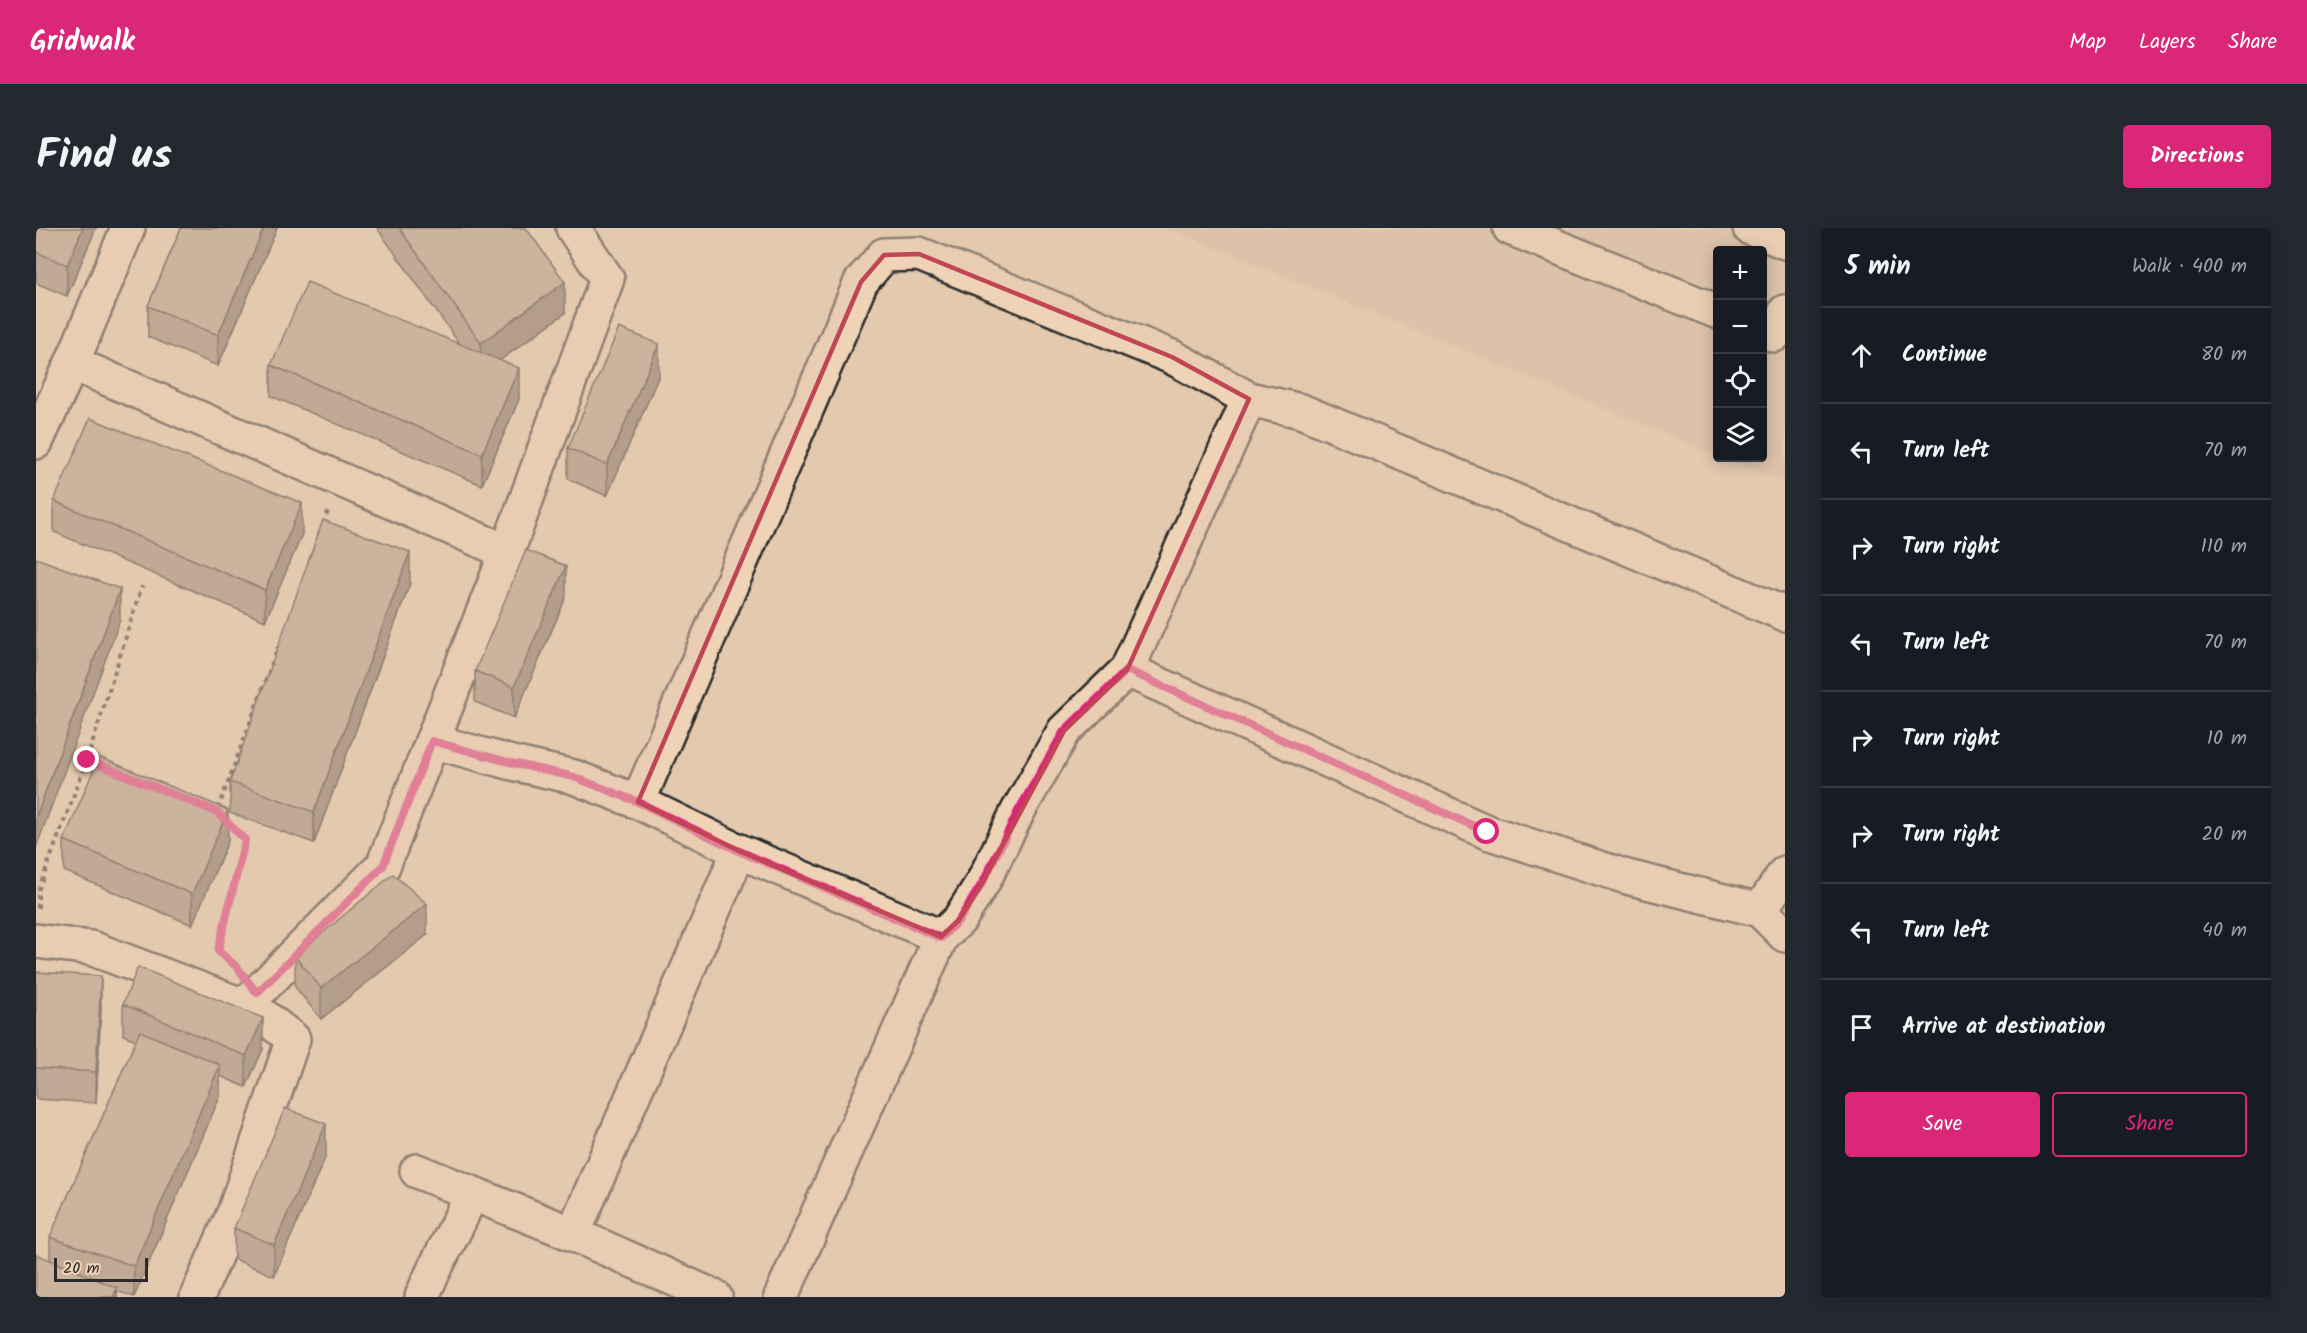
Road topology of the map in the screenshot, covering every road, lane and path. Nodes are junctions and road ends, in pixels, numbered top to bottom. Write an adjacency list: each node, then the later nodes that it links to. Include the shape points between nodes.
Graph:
1 (128, 228): 7 (street)
2 (573, 228): 12 (street, via 606,279)
3 (1510, 228): 6 (street)
4 (1750, 228): 5 (street)
5 (1785, 242)
6 (1713, 310)
7 (72, 363): 9 (street); 10 (street)
8 (1249, 399): 14 (street, via 1301,411); 16 (street); 20 (street, via 1172,357 920,254 884,255 861,282)
9 (36, 442)
10 (340, 479): 11 (path); 12 (street)
11 (319, 535)
12 (507, 552): 17 (street)
13 (142, 586): 18 (path)
14 (1785, 614)
15 (278, 646): 21 (path)
16 (1127, 670): 25 (street, via 1487,832 1627,878); 27 (street, via 1064,731 983,882 959,920)
17 (432, 741): 20 (street, via 574,777); 29 (street, via 383,866)
18 (87, 760): 19 (path); 28 (path, via 38,891)
19 (108, 768)
20 (638, 802): 23 (street)
21 (217, 812)
22 (224, 819): 29 (path, via 245,840 218,951 237,967)
23 (739, 851): 27 (street); 32 (street)
24 (1785, 873): 25 (street)
25 (1760, 910): 26 (street)
26 (1785, 934)
27 (941, 938): 36 (street)
28 (38, 941): 29 (street, via 92,948)
29 (250, 999): 33 (street, via 257,1011 293,1039 234,1214)
30 (417, 1171): 31 (street)
31 (471, 1193): 32 (street); 34 (street)
32 (573, 1234): 35 (street)
33 (197, 1297)
34 (422, 1297)
35 (715, 1297)
36 (781, 1297)

